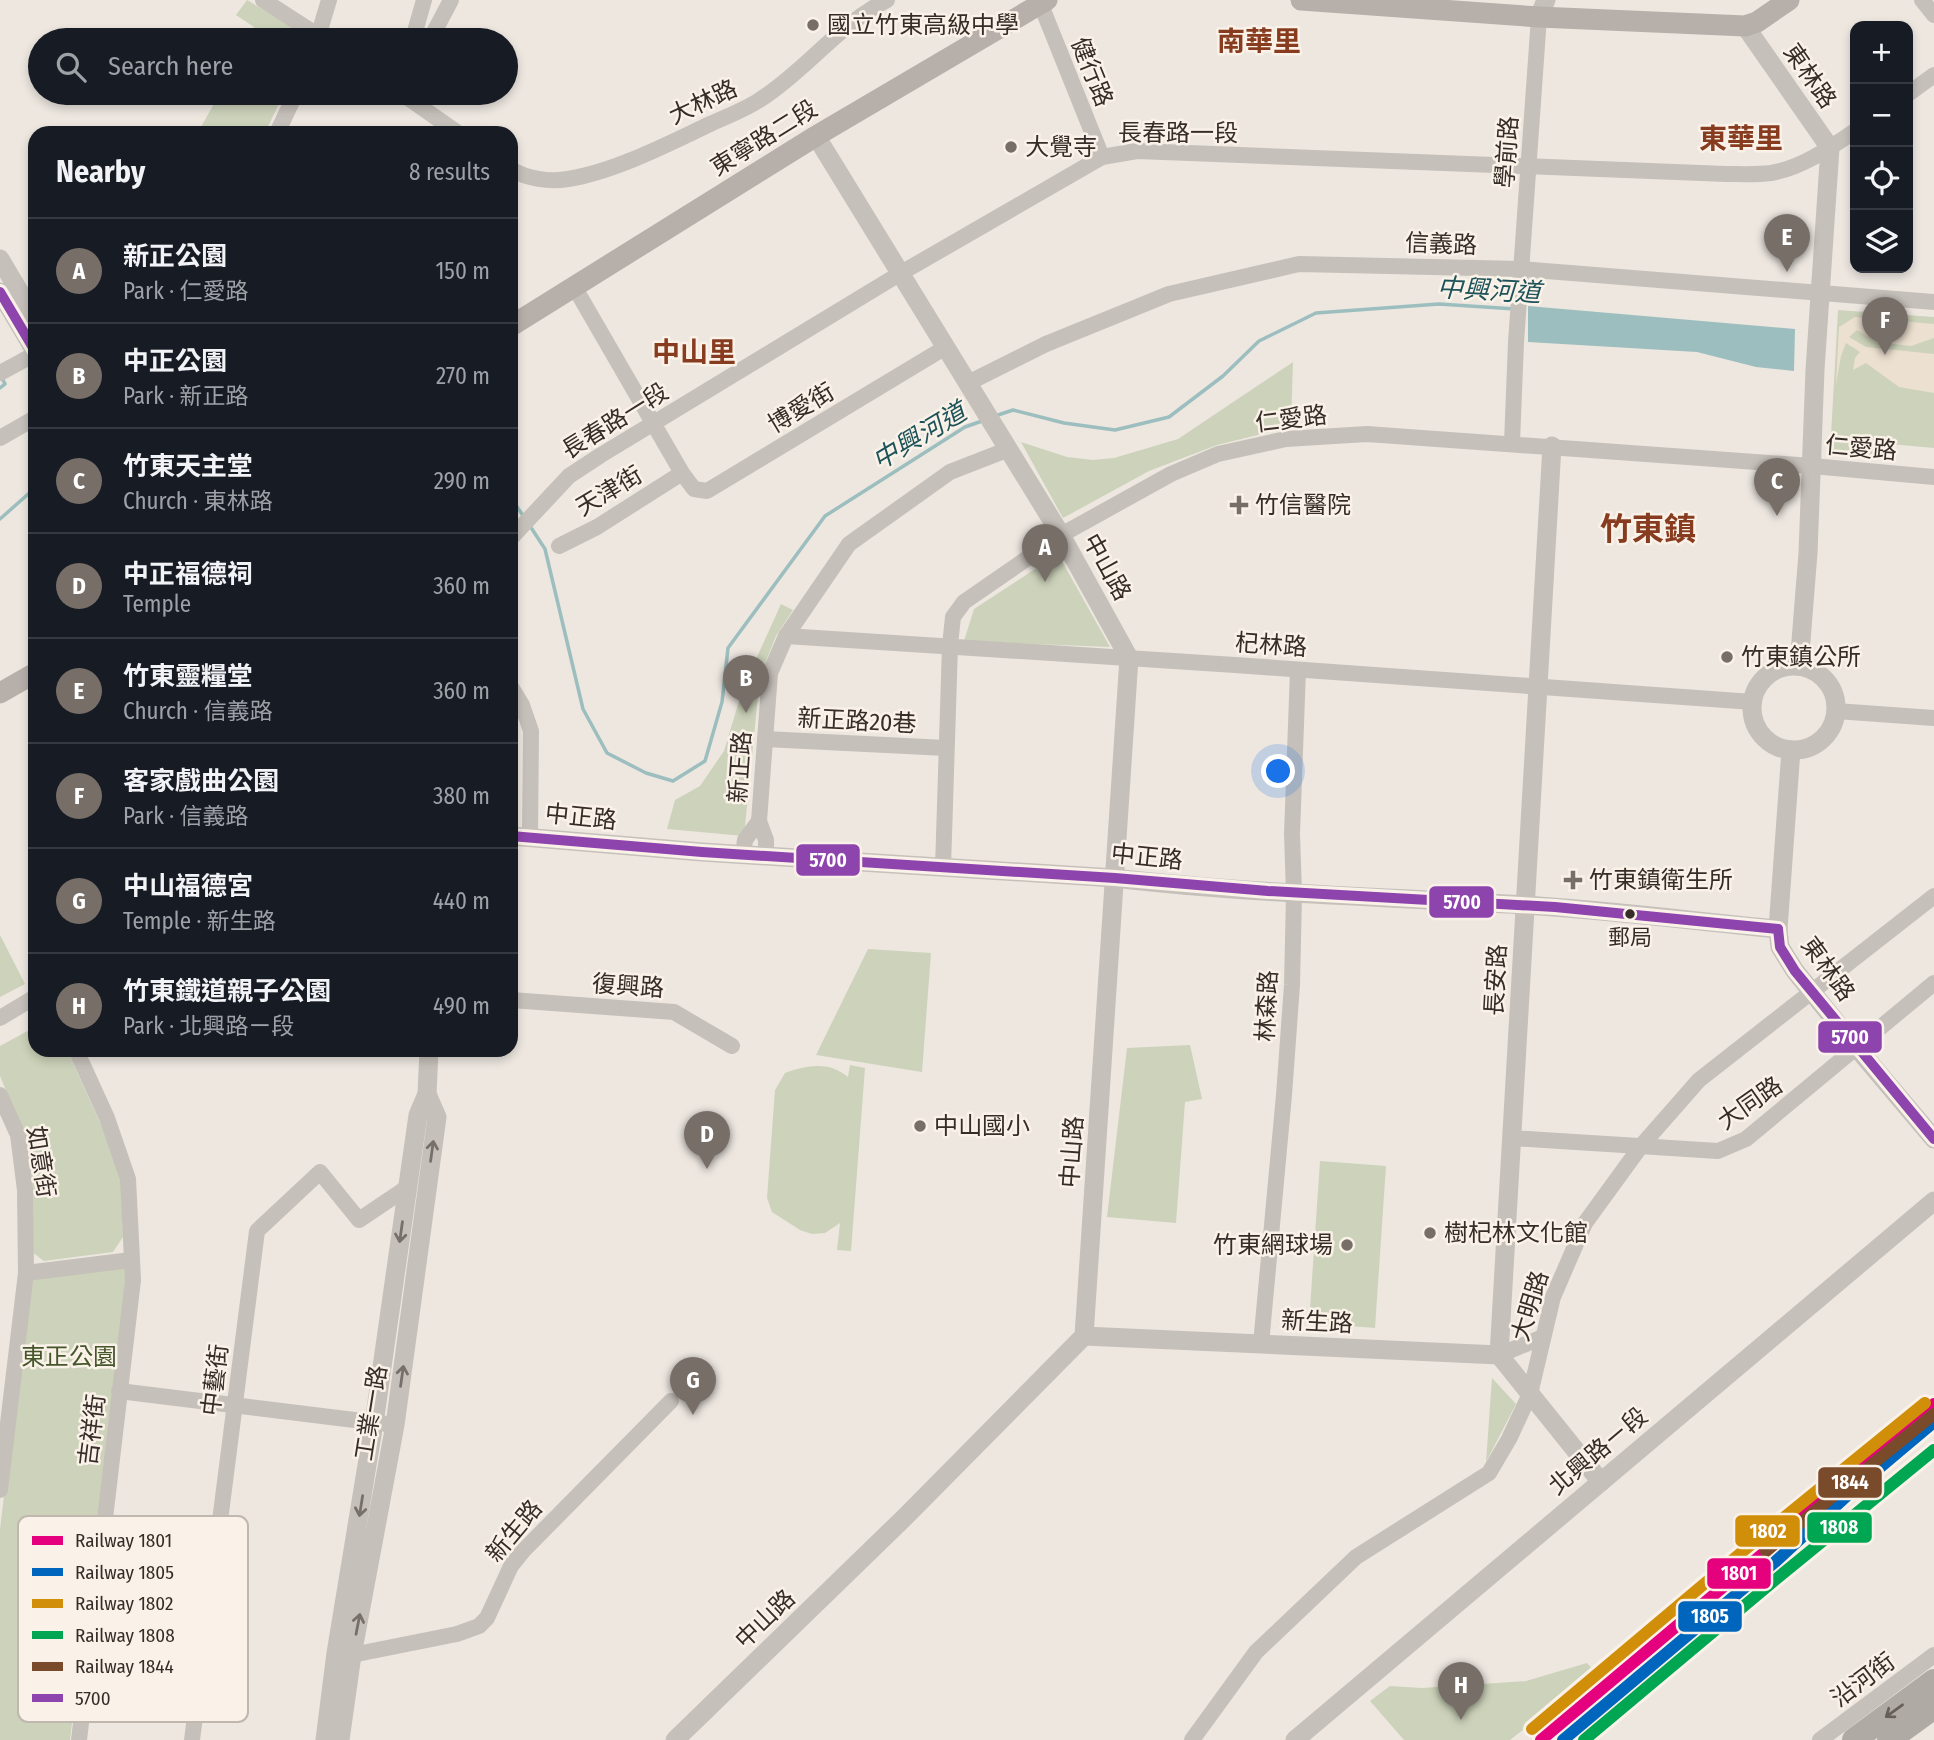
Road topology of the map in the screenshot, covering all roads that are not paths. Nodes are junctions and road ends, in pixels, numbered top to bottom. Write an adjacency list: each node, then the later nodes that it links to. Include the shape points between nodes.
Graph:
1 (263, 0): 13 (street)
2 (329, 0): 14 (street)
3 (424, 0): 15 (street)
4 (451, 0): 16 (street)
5 (887, 0): 28 (street, 大林路, via 819,49 760,100 653,151 567,180)
6 (1301, 0): 10 (main road)
7 (1789, 0): 12 (main road)
8 (1922, 0): 11 (street)
9 (1042, 1): 24 (main road, 東寧路二段); 26 (street, 健行路)
10 (1542, 8): 12 (main road); 27 (street, 學前路)
11 (1934, 15)
12 (1745, 26): 25 (street, 東林路)
13 (305, 28)
14 (323, 28)
15 (416, 28)
16 (435, 28)
17 (1934, 75): 18 (street)
18 (1913, 90)
19 (290, 105): 21 (street)
20 (418, 105): 22 (street)
21 (280, 126)
22 (448, 126)
23 (1850, 134): 25 (street, 長春路一段)
24 (816, 136): 31 (street); 32 (main road, 東寧路二段)
25 (1830, 148): 27 (street, 長春路一段, via 1771,173); 34 (street, 東林路)
26 (1102, 157): 27 (street, 長春路一段, via 1137,151); 31 (street, 長春路一段)
27 (1530, 165): 30 (street, 學前路)
28 (518, 173)
29 (0, 259): 36 (street)
30 (1521, 269): 34 (street, 信義路); 42 (street, 信義路, via 1299,264 1169,294 1046,344); 47 (street, 學前路)
31 (901, 272): 39 (street); 44 (street, 長春路一段)
32 (575, 288): 37 (main road, 東寧路二段); 44 (street)
33 (0, 292): 38 (street)
34 (1820, 293): 35 (street, 信義路); 49 (street, 東林路)
35 (1934, 302)
36 (28, 306)
37 (518, 322)
38 (28, 341)
39 (946, 348): 42 (street); 50 (street, 博愛街, via 708,491 694,489)
40 (28, 357): 41 (street)
41 (3, 371)
42 (968, 383): 46 (street, 中山路)
43 (28, 422): 45 (street)
44 (653, 423): 50 (street); 52 (street, 長春路一段, via 569,476)
45 (0, 438)
46 (1004, 441): 53 (street, 中山路); 55 (street, 新正路, via 950,472 849,544)
47 (1511, 443): 48 (street, 仁愛路); 53 (street, 仁愛路, via 1367,434 1286,439 1219,453)
48 (1552, 446): 49 (street, 仁愛路); 61 (street, 長安路)
49 (1812, 466): 51 (street, 仁愛路); 58 (street)
50 (682, 473): 54 (street, 天津街)
51 (1934, 477)
52 (518, 531)
53 (1061, 535): 56 (street, 仁愛路, via 964,602 953,617); 57 (street, 中山路)
54 (558, 546)
55 (786, 636): 56 (street, 杞林路); 67 (street, 新正路, via 770,673)
56 (950, 645): 57 (street, 杞林路); 68 (street, 仁愛路)
57 (1129, 658): 59 (street, 杞林路); 75 (street, 中山路)
58 (1799, 666): 64 (street, via 1774,671 1763,679); 65 (street, via 1822,676 1835,698)
59 (1298, 670): 61 (street, 杞林路); 76 (street, 林森路)
60 (28, 677): 62 (main road)
61 (1538, 688): 64 (street, 杞林路); 78 (street, 長安路)
62 (0, 693)
63 (518, 698): 71 (street, via 531,731)
64 (1753, 702): 69 (street, via 1758,729 1766,739)
65 (1836, 711): 66 (street); 69 (street, via 1833,724 1816,744)
66 (1934, 718)
67 (765, 739): 68 (street, 新正路20巷); 70 (street, 新正路)
68 (946, 748): 74 (street, 仁愛路)
69 (1791, 750): 79 (street, 東林路)
70 (759, 821): 72 (street, 新正路, via 745,840); 73 (street, 新正路)
71 (521, 836): 72 (street, 中正路)
72 (743, 855): 73 (street, 中正路)
73 (766, 856): 74 (street, 中正路)
74 (943, 868): 75 (street, 中正路)
75 (1115, 878): 76 (street, 中正路); 98 (street, 中山路)
76 (1294, 894): 78 (street, 中正路); 100 (street, 林森路, via 1285,1084)
77 (1934, 896): 81 (street, 大明路)
78 (1525, 905): 79 (street, 中正路); 91 (street, 長安路)
79 (1777, 929): 81 (street, 東林路, via 1780,947)
80 (1934, 983): 86 (street, 大同路)
81 (1812, 992): 86 (street, 東林路); 93 (street, 大明路, via 1699,1080)
82 (28, 1001): 84 (street)
83 (518, 1001): 85 (street, 復興路, via 674,1012)
84 (0, 1018)
85 (732, 1046)
86 (1857, 1048): 92 (street, 東林路); 93 (street, 大同路, via 1746,1139 1718,1151)
87 (79, 1057): 96 (street, 吉祥街, via 128,1179)
88 (429, 1057): 90 (street, 工業一路)
89 (0, 1094): 97 (street, 如意街, via 18,1135 25,1191)
90 (427, 1094): 94 (street, 工業一路, via 418,1115); 108 (street, 工業一路, one-way to 90, via 437,1117)
91 (1511, 1138): 93 (street, 大同路); 101 (street, 長安路)
92 (1934, 1139)
93 (1641, 1146): 99 (street, 大明路, via 1585,1223 1553,1297)
94 (408, 1186): 106 (street, 中藝街, via 359,1220 320,1172 257,1231); 107 (street, 工業一路, one-way to 107)
95 (1934, 1201): 109 (street, 北興路ㄧ段)
96 (131, 1260): 97 (street); 103 (street, 吉祥街, via 133,1280)
97 (26, 1273): 102 (street, 如意街)
98 (1084, 1336): 100 (street, 新生路); 123 (street, 中山路)
99 (1543, 1337): 101 (street, 新生路); 104 (street, 大明路)
100 (1261, 1344): 101 (street, 新生路)
101 (1499, 1355): 104 (street)
102 (7, 1385): 110 (street, 如意街)
103 (119, 1391): 106 (street); 111 (street, 吉祥街)
104 (1530, 1394): 109 (street); 124 (street, 大明路, via 1489,1473 1352,1562 1256,1652)
105 (671, 1401): 113 (street, 新生路, via 523,1551 479,1626)
106 (234, 1406): 107 (street); 112 (street, 中藝街)
107 (374, 1423): 108 (street); 113 (street, 工業一路, one-way to 113)
108 (395, 1426): 113 (street, 工業一路, one-way to 108)
109 (1601, 1482): 125 (street, 北興路ㄧ段)
110 (0, 1490)
111 (105, 1516)
112 (220, 1516)
113 (344, 1654): 121 (street, 工業一路); 122 (street, 工業一路)
114 (1934, 1656): 126 (street, 沿河街)
115 (1934, 1681): 127 (highway, one-way to 127)
116 (1934, 1707): 128 (highway)
117 (81, 1722): 119 (street, 吉祥街)
118 (194, 1722): 120 (street, 中藝街)
119 (79, 1740)
120 (192, 1740)
121 (325, 1740)
122 (340, 1740)
123 (675, 1740)
124 (1192, 1740)
125 (1295, 1740)
126 (1819, 1740)
127 (1854, 1740)
128 (1889, 1740)

